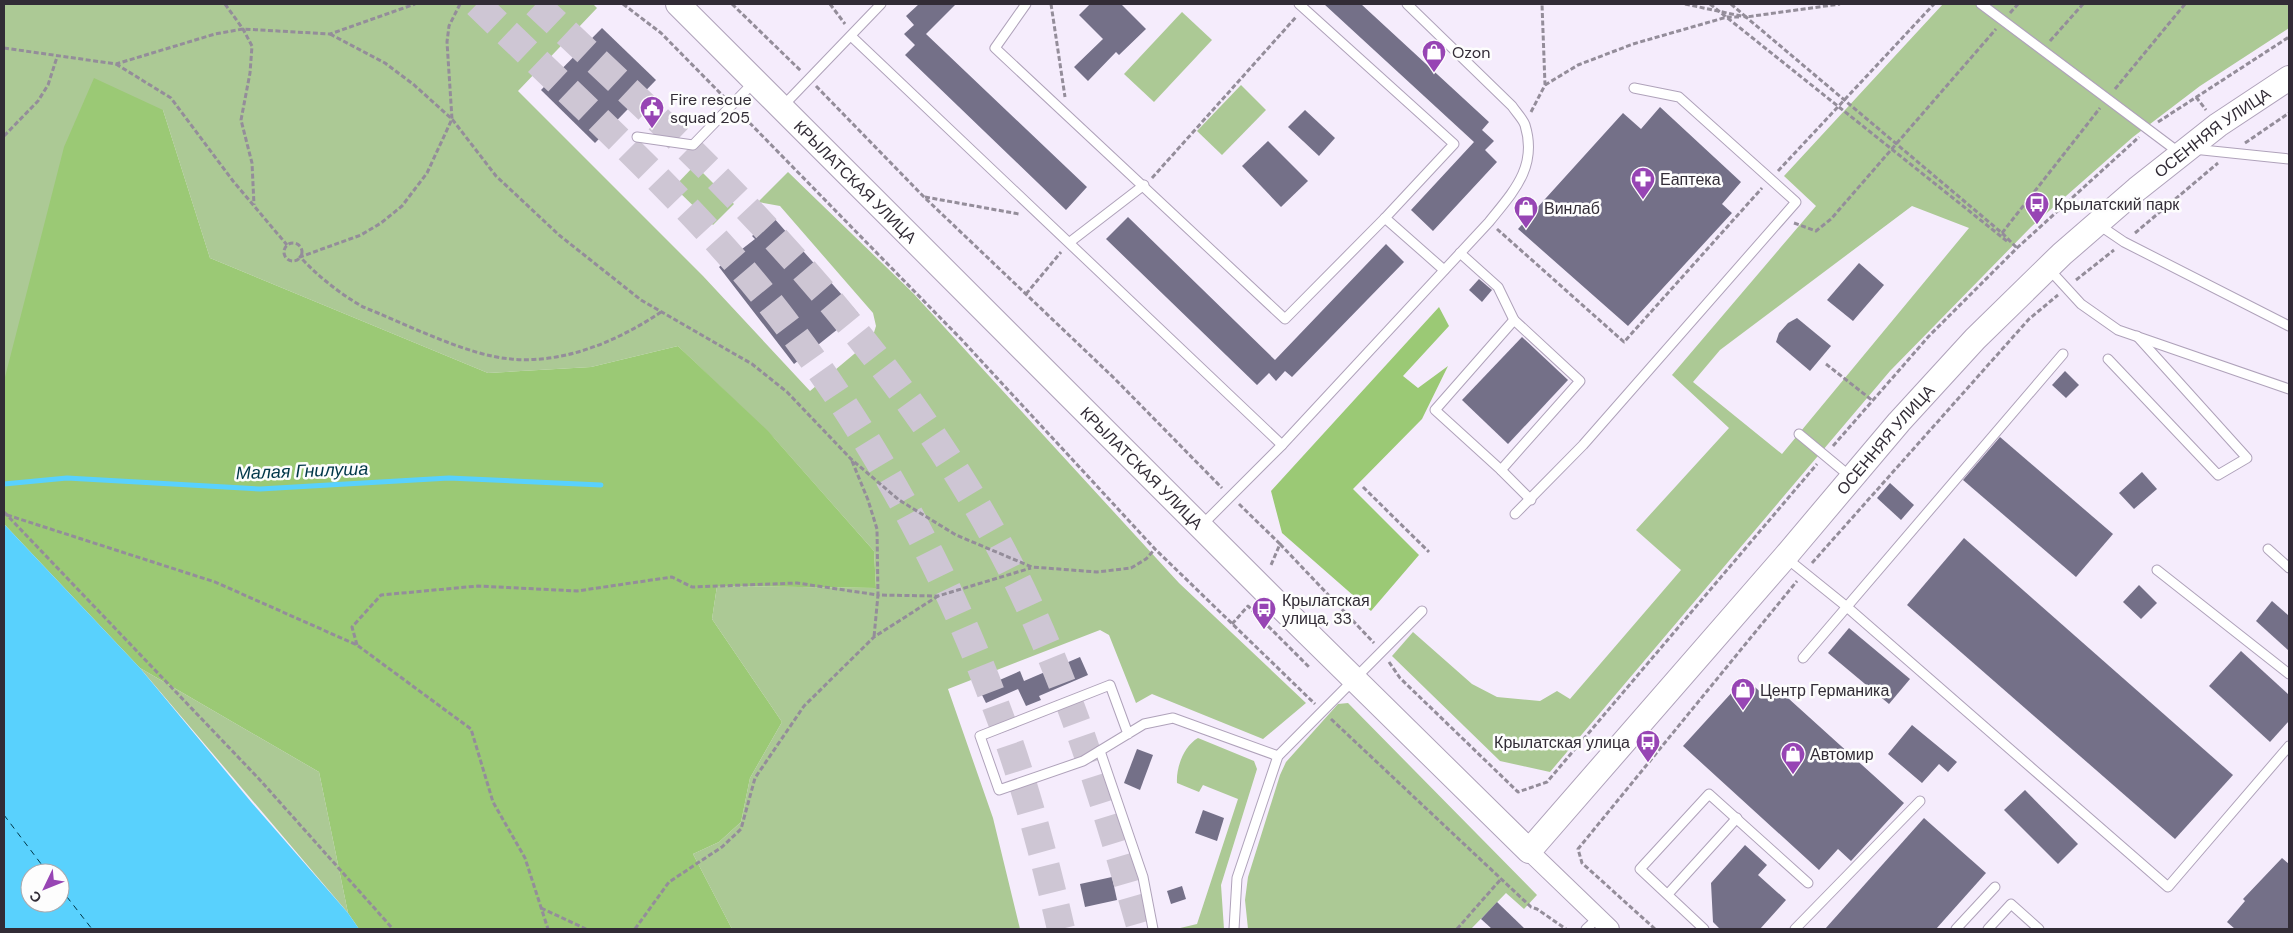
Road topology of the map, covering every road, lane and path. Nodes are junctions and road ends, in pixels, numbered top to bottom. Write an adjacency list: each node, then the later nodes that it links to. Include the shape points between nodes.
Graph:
1 (225, 4): 27 (path)
2 (415, 4): 28 (path)
3 (460, 4): 47 (path, via 449,26 447,42)
4 (623, 4): 42 (path, via 661,33)
5 (678, 4): 37 (main road, КРЫЛАТСКАЯ УЛИЦА)
6 (732, 4): 36 (path)
7 (830, 4): 29 (path)
8 (881, 4): 29 (lane)
9 (1026, 4): 46 (lane, via 995,48)
10 (1051, 4): 46 (path)
11 (1407, 4): 48 (lane, via 1512,106)
12 (1542, 4): 38 (path)
13 (1685, 4): 23 (path)
14 (1710, 4): 23 (path)
15 (1731, 4): 24 (path)
16 (1840, 4): 24 (path)
17 (1934, 4): 41 (path)
18 (1982, 4): 26 (lane)
19 (2018, 4): 26 (path)
20 (2083, 4): 32 (path)
21 (2185, 4): 40 (path)
22 (1304, 5): 58 (path); 62 (lane, via 1454,144)
23 (1720, 12): 24 (path); 25 (path)
24 (1746, 17): 25 (path); 41 (path)
25 (1727, 18): 38 (path, via 1615,51 1578,65); 44 (path)
26 (2003, 21): 32 (lane); 52 (path)
27 (243, 29): 28 (path); 34 (path, via 215,34); 60 (path, via 252,46 241,120 252,163)
28 (330, 34): 47 (path, via 385,63)
29 (851, 36): 36 (lane); 61 (lane)
30 (2289, 37): 49 (path)
31 (4, 48): 33 (path)
32 (2042, 50): 40 (lane)
33 (57, 57): 34 (path); 50 (path, via 48,85 38,101)
34 (116, 64): 60 (path, via 171,98)
35 (2289, 78): 54 (main road, ОСЕННЯЯ УЛИЦА)
36 (810, 80): 43 (lane); 59 (path)
37 (755, 81): 42 (lane); 43 (main road, КРЫЛАТСКАЯ УЛИЦА)
38 (1545, 84): 48 (path)
39 (1634, 88): 57 (lane, via 1679,97)
40 (2107, 99): 49 (lane); 66 (path)
41 (1845, 100): 44 (path); 52 (path)
42 (731, 105): 51 (lane, via 693,145); 104 (path, via 961,339 1155,549 1131,568 1115,571)
43 (782, 108): 98 (main road, КРЫЛАТСКАЯ УЛИЦА)
44 (1837, 108): 57 (path); 70 (path)
45 (2289, 113): 53 (path)
46 (1068, 116): 58 (lane)
47 (452, 119): 72 (path, via 426,173 402,206 361,236); 77 (path, via 496,176 559,235)
48 (1524, 124): 64 (lane, via 1528,161 1514,190)
49 (2147, 130): 54 (lane); 70 (path)
50 (4, 136)
51 (636, 137)
52 (1894, 144): 63 (path, via 1831,219 1816,231); 66 (path)
53 (2242, 144)
54 (2184, 151): 55 (lane); 65 (main road, ОСЕННЯЯ УЛИЦА)
55 (2289, 159)
56 (2222, 160): 68 (path)
57 (1771, 178): 63 (lane, via 1796,202); 64 (path, via 1624,342)
58 (1144, 185): 62 (lane, via 1285,319); 67 (lane)
59 (924, 197): 61 (path); 76 (path)
60 (254, 205): 69 (path)
61 (1042, 218): 67 (lane)
62 (1385, 218): 74 (lane)
63 (1782, 219): 94 (lane)
64 (1488, 222): 71 (lane)
65 (2096, 224): 68 (lane); 73 (main road, ОСЕННЯЯ УЛИЦА)
66 (2002, 233): 70 (path)
67 (1070, 242): 76 (path); 87 (lane)
68 (2124, 242): 75 (path); 79 (lane)
69 (287, 245): 72 (path, via 294,243 299,246); 72 (path, via 284,252 287,259 293,261)
70 (2016, 248): 85 (path, via 1929,336)
71 (1460, 253): 74 (lane); 78 (lane, via 1498,287)
72 (300, 257): 77 (path, via 324,280 363,307 475,351 510,359 543,360 574,354 634,330)
73 (2048, 268): 75 (lane); 91 (main road, ОСЕННЯЯ УЛИЦА, via 1975,339)
74 (1444, 270): 87 (lane)
75 (2066, 289): 80 (lane, via 2118,330); 107 (path, via 2029,319)
76 (1026, 294): 93 (path)
77 (661, 312): 89 (path, via 752,364 787,392)
78 (1514, 320): 90 (lane, via 1580,381); 90 (lane, via 1435,410)
79 (2289, 326)
80 (2137, 336): 82 (lane, via 2247,458 2218,475); 84 (lane)
81 (2063, 354): 110 (lane)
82 (2108, 359)
83 (1826, 364): 85 (path)
84 (2289, 388)
85 (1873, 400): 88 (path)
86 (1798, 434): 88 (lane)
87 (1282, 445): 93 (lane)
88 (1825, 455): 91 (lane); 115 (path, via 1547,782 1518,792 1400,678)
89 (851, 459): 104 (path, via 899,500 956,535); 108 (path, via 877,529)
90 (1501, 470): 94 (lane)
91 (1852, 478): 102 (main road, ОСЕННЯЯ УЛИЦА)
92 (1363, 487): 101 (path)
93 (1231, 496): 98 (lane); 99 (path)
94 (1531, 500): 96 (lane)
95 (4, 512): 97 (path)
96 (1515, 514)
97 (7, 516): 114 (path, via 215,582); 132 (path, via 260,780)
98 (1201, 526): 119 (main road, КРЫЛАТСКАЯ УЛИЦА)
99 (1280, 544): 103 (path); 115 (path)
100 (2268, 549): 105 (lane)
101 (1430, 552)
102 (1785, 557): 107 (lane); 126 (main road, ОСЕННЯЯ УЛИЦА)
103 (1272, 565)
104 (1032, 567): 109 (path)
105 (2289, 568)
106 (2157, 570): 118 (lane)
107 (1803, 572): 110 (lane); 140 (path, via 1578,849 1582,863)
108 (878, 595): 109 (path); 113 (path); 114 (path, via 797,583 692,587 672,577 576,591 478,586 380,595 352,627)
109 (938, 596): 113 (path)
110 (1847, 607): 116 (lane); 121 (lane, via 2168,887)
111 (1422, 611): 115 (lane)
112 (1232, 624): 117 (path, via 1248,606)
113 (874, 637): 135 (path, via 804,706 755,778 741,829 722,847 669,882)
114 (357, 645): 130 (path, via 471,729 493,802 524,858)
115 (1382, 652): 119 (lane)
116 (1803, 658)
117 (1310, 668)
118 (2289, 674)
119 (1354, 680): 123 (lane); 126 (main road, КРЫЛАТСКАЯ УЛИЦА)
120 (1128, 734): 122 (lane); 122 (lane, via 1110,685 980,736 999,790 1084,761); 123 (lane, via 1144,724 1172,718)
121 (2289, 746)
122 (1100, 751): 136 (lane, via 1143,877)
123 (1278, 756): 137 (lane, via 1236,878)
124 (1920, 800): 142 (lane)
125 (1737, 818): 127 (lane); 129 (lane); 129 (lane, via 1709,794 1640,869)
126 (1529, 850): 131 (street, КРЫЛАТСКАЯ УЛИЦА)
127 (1808, 883)
128 (1994, 887): 143 (lane)
129 (1668, 894): 141 (lane)
130 (540, 908): 133 (path); 134 (path)
131 (1598, 925)
132 (393, 929)
133 (548, 929)
134 (586, 929)
135 (635, 929)
136 (1153, 929)
137 (1234, 929)
138 (1457, 929): 139 (path, via 1501,879 1531,907)
139 (1566, 929)
140 (1655, 929)
141 (1704, 929)
142 (1795, 929)
143 (1956, 929)
144 (1988, 929): 145 (lane, via 2010,904)
145 (2039, 929)

